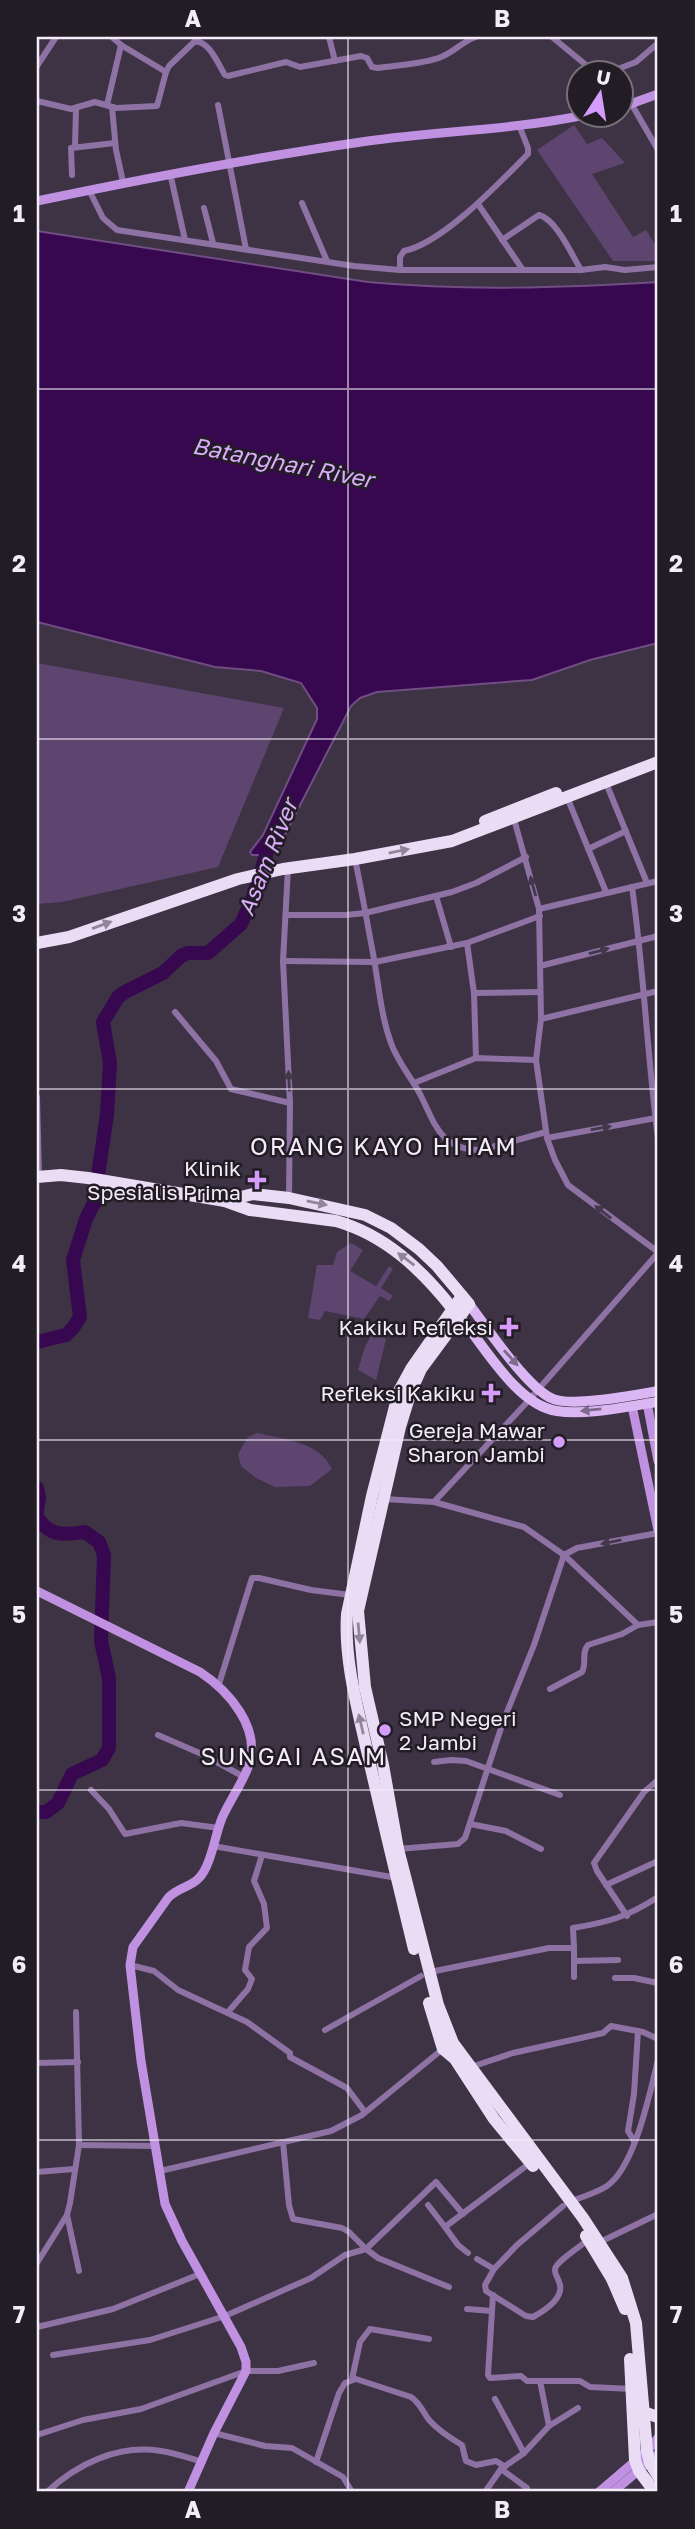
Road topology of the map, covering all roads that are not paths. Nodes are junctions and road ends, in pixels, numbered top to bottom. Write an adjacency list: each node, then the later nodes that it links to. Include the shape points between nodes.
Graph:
1 (56, 37): 12 (street)
2 (113, 37): 8 (street)
3 (329, 37): 10 (street)
4 (476, 37): 10 (street, via 432,60 378,68 364,57)
5 (552, 37): 9 (street)
6 (198, 39): 10 (street, via 225,75 286,62 300,67); 13 (street)
7 (657, 44): 11 (street)
8 (121, 45): 13 (street); 18 (street)
9 (580, 60)
10 (335, 61)
11 (636, 62)
12 (37, 66)
13 (166, 72): 18 (street, via 157,106)
14 (658, 94): 16 (street)
15 (37, 101): 19 (street)
16 (636, 103)
17 (218, 105): 26 (street)
18 (109, 106): 19 (street, via 95,102); 23 (street)
19 (76, 108): 24 (street)
20 (636, 112): 25 (street)
21 (566, 118): 22 (street)
22 (519, 125): 26 (street, via 369,141); 33 (street, via 528,154)
23 (115, 143): 24 (street); 29 (street)
24 (75, 147): 28 (street, via 70,149)
25 (658, 150)
26 (231, 164): 27 (street); 38 (street)
27 (170, 173): 29 (street); 35 (street)
28 (72, 174)
29 (123, 182): 30 (street)
30 (89, 190): 31 (street); 35 (street, via 103,218 117,230)
31 (37, 201)
32 (302, 202): 39 (street)
33 (478, 204): 36 (street); 41 (street, via 417,249 404,251)
34 (204, 208): 37 (street)
35 (185, 240): 37 (street)
36 (502, 240): 42 (street, via 544,216); 43 (street)
37 (214, 243): 38 (street)
38 (246, 249): 39 (street)
39 (327, 261): 41 (street)
40 (658, 267): 42 (street)
41 (400, 270): 43 (street)
42 (581, 270): 43 (street)
43 (523, 271)
44 (658, 754): 50 (highway)
45 (658, 762): 46 (highway)
46 (606, 783): 47 (highway); 49 (street)
47 (567, 797): 48 (highway); 51 (street)
48 (514, 819): 50 (highway); 52 (street)
49 (626, 831): 51 (street); 56 (street)
50 (437, 843): 53 (highway, one-way to 50)
51 (588, 849): 58 (street)
52 (526, 857): 59 (street, via 465,888); 61 (street, one-way to 52)
53 (355, 859): 54 (highway); 60 (street)
54 (286, 868): 62 (street); 65 (highway, one-way to 54, via 69,937 238,878)
55 (658, 881): 56 (street)
56 (648, 883): 57 (street)
57 (632, 887): 58 (street); 64 (street)
58 (606, 892): 61 (street)
59 (436, 896): 60 (street); 67 (street)
60 (365, 913): 62 (street); 69 (street)
61 (540, 913): 66 (street); 70 (street)
62 (286, 915): 68 (street)
63 (658, 936): 64 (street)
64 (640, 940): 70 (street, one-way to 64); 74 (street)
65 (37, 943)
66 (467, 943): 67 (street); 73 (street)
67 (451, 947): 69 (street)
68 (283, 961): 69 (street); 81 (street, one-way to 68)
69 (375, 962): 79 (street, via 380,1007 391,1045)
70 (540, 966): 72 (street)
71 (658, 991): 74 (street)
72 (540, 992): 73 (street); 76 (street)
73 (474, 993): 77 (street)
74 (643, 994): 76 (street); 82 (street)
75 (175, 1012): 81 (street, via 216,1061 231,1089)
76 (541, 1019): 78 (street)
77 (476, 1058): 78 (street); 79 (street)
78 (536, 1060): 83 (street)
79 (414, 1083): 83 (street, via 439,1132 460,1149 481,1150)
80 (37, 1097): 85 (street)
81 (290, 1102): 86 (street)
82 (656, 1118): 83 (street, one-way to 82); 84 (street)
83 (547, 1135): 88 (street, one-way to 83, via 569,1185)
84 (658, 1138)
85 (37, 1173): 87 (highway)
86 (289, 1198): 87 (highway, via 253,1194); 89 (highway, one-way to 89, via 365,1215 391,1228 437,1266)
87 (225, 1200): 90 (highway, one-way to 87, via 410,1261 360,1229 336,1220 250,1210)
88 (658, 1253): 91 (street)
89 (466, 1300): 90 (highway); 91 (main road, one-way to 91)
90 (455, 1312): 93 (main road); 98 (highway, via 411,1391); 104 (highway, via 411,1368 400,1391)
91 (537, 1388): 92 (main road, via 550,1398 568,1402); 93 (street)
92 (658, 1391)
93 (529, 1400): 96 (main road, one-way to 93, via 566,1412); 99 (street)
94 (658, 1402): 95 (main road)
95 (647, 1403): 96 (main road); 97 (street)
96 (632, 1406): 100 (street)
97 (658, 1461)
98 (383, 1499): 99 (street); 119 (highway, one-way to 119, via 358,1626 365,1687)
99 (434, 1502): 102 (street, via 515,1523)
100 (656, 1508): 101 (street)
101 (658, 1532): 102 (street, one-way to 102, via 576,1548)
102 (564, 1555): 106 (street); 111 (street)
103 (37, 1591): 107 (street)
104 (350, 1595): 107 (street, via 252,1578); 123 (highway, one-way to 104, via 354,1692 346,1628)
105 (658, 1622): 106 (street)
106 (638, 1625): 108 (street, via 588,1645 582,1672)
107 (219, 1684): 112 (street, via 248,1728 250,1763)
108 (550, 1689)
109 (158, 1735): 112 (street)
110 (433, 1762): 111 (street, via 458,1759)
111 (487, 1768): 115 (street); 116 (street)
112 (244, 1777): 117 (street)
113 (658, 1780): 124 (street, via 644,1792 594,1863)
114 (91, 1790): 117 (street, via 125,1834 181,1823)
115 (560, 1795)
116 (470, 1824): 119 (street, via 458,1844); 120 (street, via 506,1831)
117 (219, 1828): 118 (street)
118 (213, 1846): 121 (street); 130 (street, via 201,1877 173,1892 138,1939)
119 (398, 1849): 131 (highway)
120 (541, 1849)
121 (262, 1855): 123 (street); 136 (street, via 254,1881 264,1904 267,1928 249,1947 245,1970 252,1979 248,1989)
122 (658, 1861): 124 (street)
123 (397, 1878): 131 (highway)
124 (606, 1885): 126 (street)
125 (658, 1897): 126 (street)
126 (627, 1916): 127 (street, via 573,1928)
127 (574, 1948): 129 (street); 131 (street, via 549,1948)
128 (618, 1960): 129 (street)
129 (574, 1961): 132 (street)
130 (130, 1965): 136 (street, via 154,1971 178,1990); 149 (street)
131 (425, 1974): 137 (street); 140 (highway)
132 (574, 1977)
133 (615, 1978): 134 (street)
134 (658, 1983)
135 (76, 2012): 142 (street)
136 (228, 2012): 145 (street, via 275,2041 290,2057 347,2088)
137 (325, 2030)
138 (638, 2031): 139 (street); 144 (street, via 611,2026 603,2033); 146 (street, via 628,2131)
139 (658, 2039)
140 (448, 2046): 144 (highway); 145 (street); 150 (highway, via 494,2119)
141 (658, 2060): 146 (street, via 647,2112)
142 (78, 2062): 143 (street); 148 (street)
143 (37, 2063)
144 (471, 2067): 154 (highway)
145 (365, 2112): 147 (street, via 331,2131)
146 (634, 2141): 154 (street, via 608,2186)
147 (283, 2142): 152 (street); 161 (street, via 293,2219 342,2228)
148 (79, 2145): 149 (street); 151 (street)
149 (156, 2146): 152 (street)
150 (530, 2162): 154 (highway); 156 (street)
151 (74, 2169): 153 (street); 158 (street)
152 (160, 2171): 167 (street, via 164,2204)
153 (37, 2172)
154 (566, 2204): 160 (highway); 165 (street)
155 (428, 2205): 159 (street)
156 (463, 2214): 159 (street); 161 (street, via 436,2182)
157 (658, 2214): 160 (street)
158 (67, 2215): 164 (street); 166 (street)
159 (445, 2227): 162 (street)
160 (594, 2241): 169 (street, via 557,2264 559,2294 537,2316 526,2316); 180 (highway, via 625,2310); 183 (highway, via 622,2278 633,2307)
161 (366, 2249): 168 (street); 172 (street, via 345,2255 311,2278)
162 (468, 2253)
163 (477, 2259): 165 (street)
164 (37, 2263)
165 (494, 2269): 169 (street, via 484,2288)
166 (79, 2271)
167 (200, 2274): 172 (street); 173 (street, via 113,2309)
168 (449, 2287)
169 (493, 2295): 171 (street)
170 (467, 2309): 171 (street)
171 (492, 2311): 179 (street, via 490,2378 521,2376)
172 (225, 2316): 175 (street, via 150,2340); 177 (street, via 241,2347)
173 (37, 2327)
174 (429, 2339): 178 (street, via 370,2329 360,2342)
175 (52, 2355)
176 (314, 2364): 177 (street)
177 (246, 2371): 186 (street); 187 (street, via 141,2409)
178 (352, 2379): 192 (street, via 339,2392); 194 (street, via 411,2397 443,2434 462,2445 466,2461 476,2465 496,2461)
179 (540, 2381): 180 (street); 185 (street)
180 (632, 2389): 193 (highway)
181 (495, 2399): 189 (street)
182 (578, 2408): 185 (street)
183 (643, 2413): 184 (highway); 190 (highway)
184 (658, 2417)
185 (549, 2426): 189 (street)
186 (214, 2433): 191 (street); 192 (street, via 292,2448)
187 (37, 2435)
188 (658, 2438): 190 (street)
189 (524, 2453): 194 (street)
190 (652, 2456): 193 (street); 195 (highway)
191 (203, 2462): 196 (street, via 159,2450 121,2452 74,2470); 197 (street)
192 (316, 2462): 198 (street, via 342,2477)
193 (637, 2465): 201 (street); 202 (street); 203 (highway)
194 (502, 2468): 199 (street); 200 (street)
195 (658, 2476)
196 (47, 2492)
197 (188, 2492)
198 (352, 2492)
199 (485, 2492)
200 (527, 2492)
201 (598, 2492)
202 (613, 2492)
203 (655, 2492)

